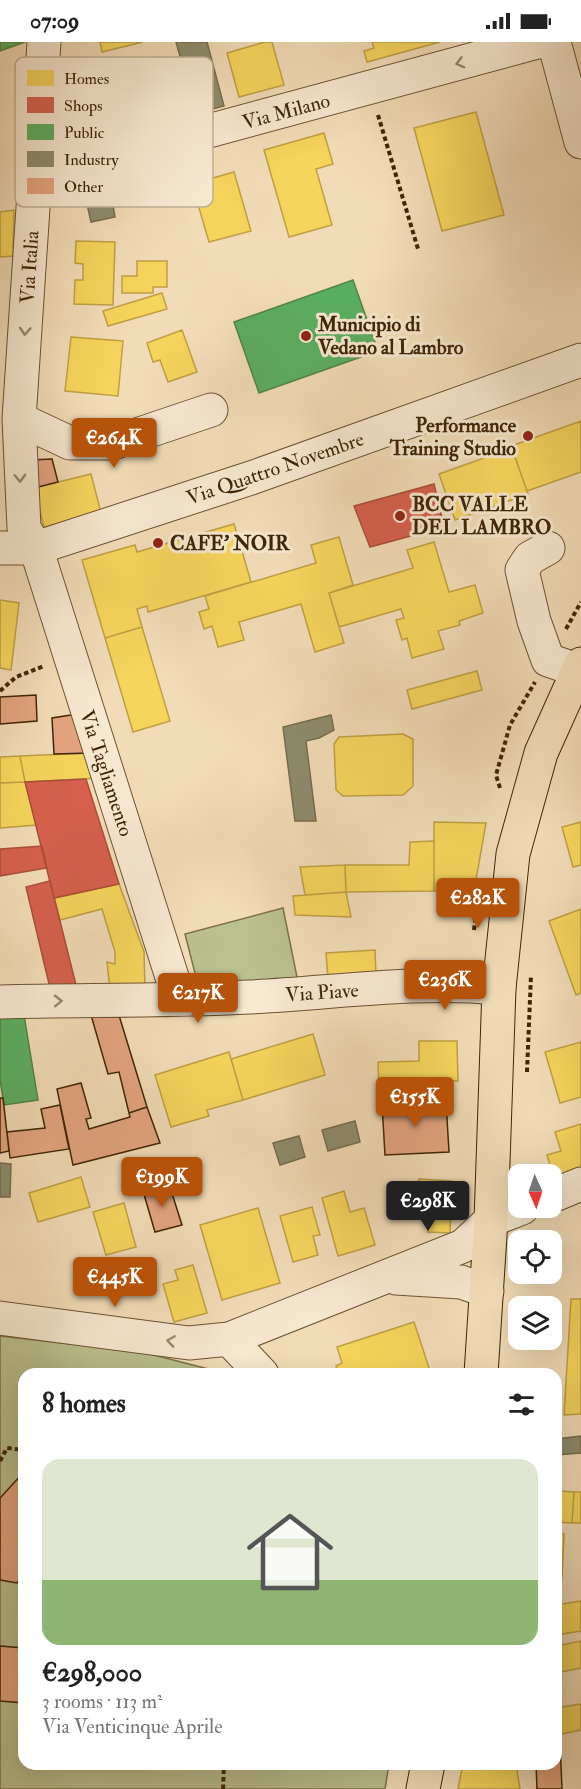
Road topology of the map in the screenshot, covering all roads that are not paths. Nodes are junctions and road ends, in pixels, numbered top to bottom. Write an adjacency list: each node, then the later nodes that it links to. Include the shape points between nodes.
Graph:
1 (44, 42): 4 (street, Via Italia)
2 (537, 42): 5 (street, Via Milano, one-way to 5)
3 (554, 42): 6 (street)
4 (43, 57)
5 (213, 130)
6 (581, 142)
7 (33, 207): 10 (street, Via Italia, one-way to 10)
8 (581, 360): 12 (street, Via Quattro Novembre, via 251,478)
9 (212, 410): 10 (street, via 113,443 70,443)
10 (19, 419): 12 (street, Via Italia, one-way to 12, via 24,528)
11 (0, 548): 12 (street, Via Quattro Novembre)
12 (36, 548): 16 (street, Via Tagliamento)
13 (548, 548): 14 (street, via 530,558 522,570 534,621 548,660)
14 (579, 667): 15 (main road, via 541,753 513,854)
15 (499, 988): 16 (street, Via Piave, via 394,987); 21 (main road)
16 (179, 999): 17 (street, Via Piave, one-way to 16)
17 (0, 1002)
18 (581, 1184): 19 (street)
19 (562, 1192)
20 (508, 1213): 21 (street)
21 (491, 1220): 22 (street, via 463,1246); 23 (main road)
22 (385, 1277): 23 (street, via 461,1282); 25 (street)
23 (487, 1291): 27 (main road)
24 (0, 1318): 25 (street, one-way to 24, via 189,1343)
25 (229, 1339): 26 (street)
26 (256, 1368)
27 (481, 1368)
28 (427, 1770): 29 (main road)
29 (423, 1789)

